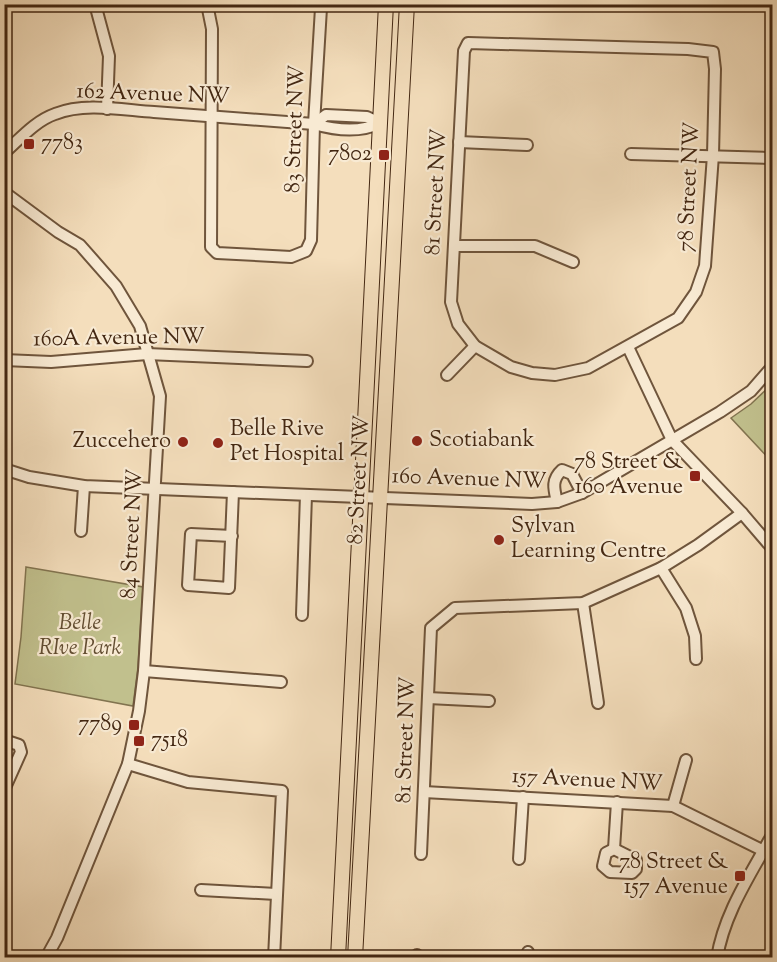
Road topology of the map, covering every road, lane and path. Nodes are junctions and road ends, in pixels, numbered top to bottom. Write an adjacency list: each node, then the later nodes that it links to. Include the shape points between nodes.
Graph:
1 (95, 4): 7 (street, via 108,50)
2 (207, 4): 8 (street, via 212,29)
3 (387, 4): 9 (main road, 82 Street NW)
4 (407, 4): 11 (main road, 82 Street NW)
5 (321, 8): 10 (street, 83 Street NW)
6 (713, 52): 12 (street, 81 Street NW, via 468,43 464,51); 16 (street, 78 Street NW)
7 (106, 109): 8 (street, 162 Avenue NW); 14 (street, 162 Avenue NW, via 73,109 53,114)
8 (213, 116): 10 (street, 162 Avenue NW); 10 (street, 83 Street NW, via 211,247 217,253 291,257 306,251 311,240)
9 (380, 123): 10 (street, 162 Avenue NW, via 367,129); 11 (main road); 35 (main road, 82 Street NW)
10 (314, 124)
11 (399, 124): 36 (main road, 82 Street NW)
12 (459, 142): 13 (street); 19 (street, 81 Street NW)
13 (527, 145)
14 (4, 153)
15 (631, 154): 16 (street)
16 (713, 155): 17 (street); 22 (street, 78 Street NW, via 705,266 696,292 678,318)
17 (772, 158)
18 (4, 192): 23 (street, 84 Street NW, via 80,245 116,286 140,326)
19 (454, 246): 20 (street, via 535,246); 21 (street, 81 Street NW, via 451,302 458,324)
20 (573, 262)
21 (475, 346): 22 (street, via 511,367 555,375 588,368); 27 (street)
22 (628, 346): 28 (street)
23 (147, 354): 24 (street, 160A Avenue NW, via 51,362); 25 (street, 160A Avenue NW); 31 (street, 84 Street NW, via 160,396)
24 (4, 360)
25 (306, 361)
26 (772, 367): 28 (street, 160 Avenue NW, via 751,391)
27 (447, 375)
28 (672, 440): 33 (street, 160 Avenue NW); 38 (street)
29 (4, 469): 30 (street, 160 Avenue NW)
30 (84, 486): 31 (street, 160 Avenue NW); 39 (street)
31 (155, 490): 32 (street, 160 Avenue NW); 46 (street, 84 Street NW)
32 (232, 492): 34 (street, 160 Avenue NW); 40 (street)
33 (582, 493): 37 (street, 160 Avenue NW); 37 (street, via 572,474 562,470 553,483)
34 (306, 495): 35 (street, 160 Avenue NW); 44 (street)
35 (360, 497): 36 (street, 160 Avenue NW); 68 (main road, 82 Street NW)
36 (381, 497): 37 (street, 160 Avenue NW); 69 (main road, 82 Street NW)
37 (556, 502)
38 (742, 513): 41 (street); 42 (street)
39 (81, 531)
40 (232, 536): 40 (street, via 229,588 188,585 191,534)
41 (772, 548)
42 (661, 568): 43 (street); 45 (street, via 687,608 695,636)
43 (583, 603): 48 (street, 81 Street NW, via 455,608 431,628); 50 (street)
44 (302, 615)
45 (696, 659)
46 (144, 671): 47 (street); 53 (street, 84 Street NW)
47 (281, 682)
48 (428, 698): 49 (street); 55 (street, 81 Street NW)
49 (489, 701)
50 (598, 703)
51 (4, 740): 54 (street, via 19,745 21,752)
52 (686, 760): 58 (street)
53 (128, 764): 65 (street, via 188,782 282,791); 66 (street, 84 Street NW)
54 (4, 790)
55 (424, 792): 56 (street, 157 Avenue NW); 62 (street, 81 Street NW)
56 (523, 797): 57 (street, 157 Avenue NW); 63 (street)
57 (617, 802): 58 (street, 157 Avenue NW); 60 (street)
58 (673, 806): 61 (street, 157 Avenue NW)
59 (772, 835): 61 (street)
60 (614, 849)
61 (768, 852): 70 (street, via 727,917)
62 (421, 854)
63 (519, 859)
64 (201, 890): 65 (street)
65 (276, 894): 67 (street)
66 (46, 957)
67 (274, 957)
68 (338, 957)
69 (355, 957)
70 (717, 957)

